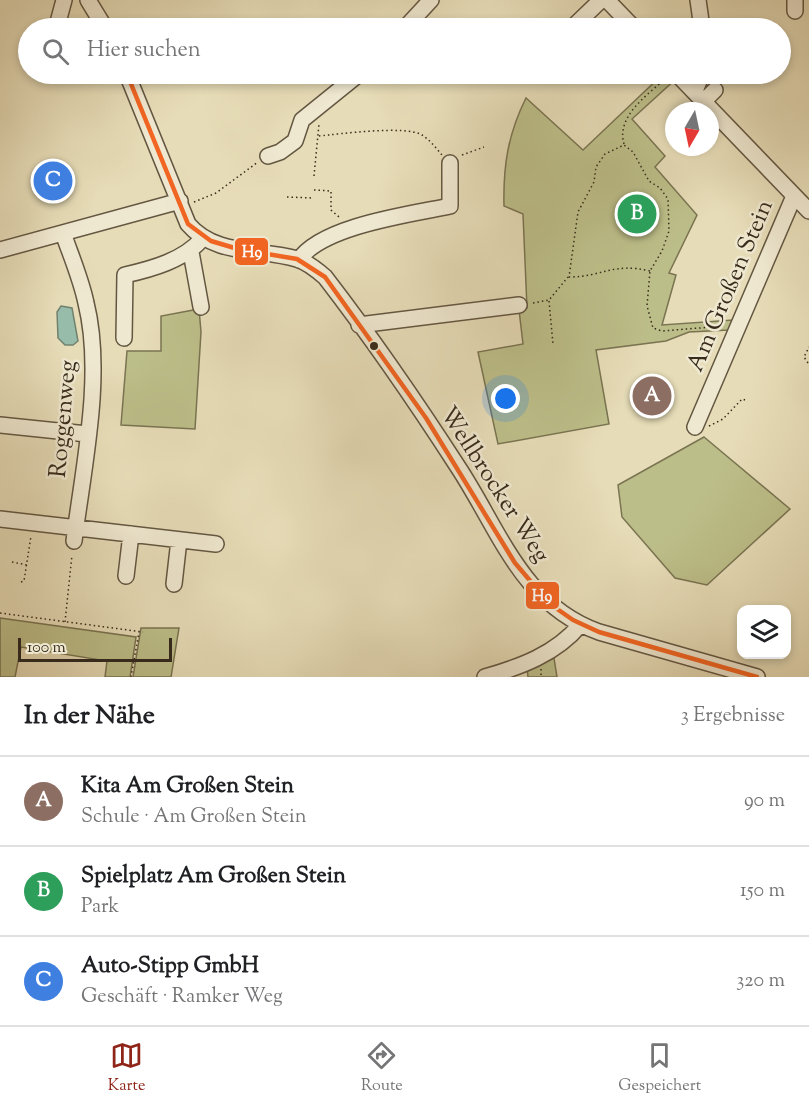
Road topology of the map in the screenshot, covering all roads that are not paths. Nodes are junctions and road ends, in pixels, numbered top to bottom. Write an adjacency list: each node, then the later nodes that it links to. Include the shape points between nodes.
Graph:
1 (64, 0): 7 (street)
2 (88, 0): 8 (street)
3 (431, 0): 9 (street)
4 (601, 0): 10 (street)
5 (607, 0): 11 (street)
6 (698, 0): 12 (street)
7 (59, 18)
8 (99, 18)
9 (414, 18)
10 (582, 18)
11 (624, 18)
12 (701, 18)
13 (131, 84): 21 (street)
14 (347, 84): 18 (street, via 302,120 295,141)
15 (691, 84): 17 (street)
16 (704, 84): 17 (street)
17 (705, 94): 20 (street)
18 (268, 156)
19 (450, 163): 27 (street, via 450,206 320,239)
20 (794, 196): 22 (street); 33 (street, Am Großen Stein)
21 (181, 204): 23 (street); 24 (street, via 188,224)
22 (809, 211)
23 (63, 233): 25 (street); 34 (street, Roggenweg, via 90,321 93,381)
24 (202, 239): 26 (street); 27 (street, Wellbrocker Weg)
25 (0, 250)
26 (191, 252): 29 (street); 31 (street, via 125,275)
27 (299, 260): 30 (street, Wellbrocker Weg, via 325,277)
28 (519, 306): 30 (street)
29 (201, 307)
30 (359, 325): 42 (street, Wellbrocker Weg, via 459,469 507,552 556,610)
31 (124, 338)
32 (0, 425): 34 (street)
33 (701, 427)
34 (87, 434): 36 (street, Roggenweg)
35 (0, 519): 36 (street)
36 (75, 534): 37 (street)
37 (131, 534): 38 (street); 40 (street)
38 (179, 540): 39 (street); 41 (street)
39 (216, 544)
40 (126, 576)
41 (174, 584)
42 (580, 625): 43 (street, Wellbrocker Weg); 44 (street, via 540,657)
43 (707, 670): 45 (street, Wellbrocker Weg)
44 (485, 677)
45 (757, 677)

